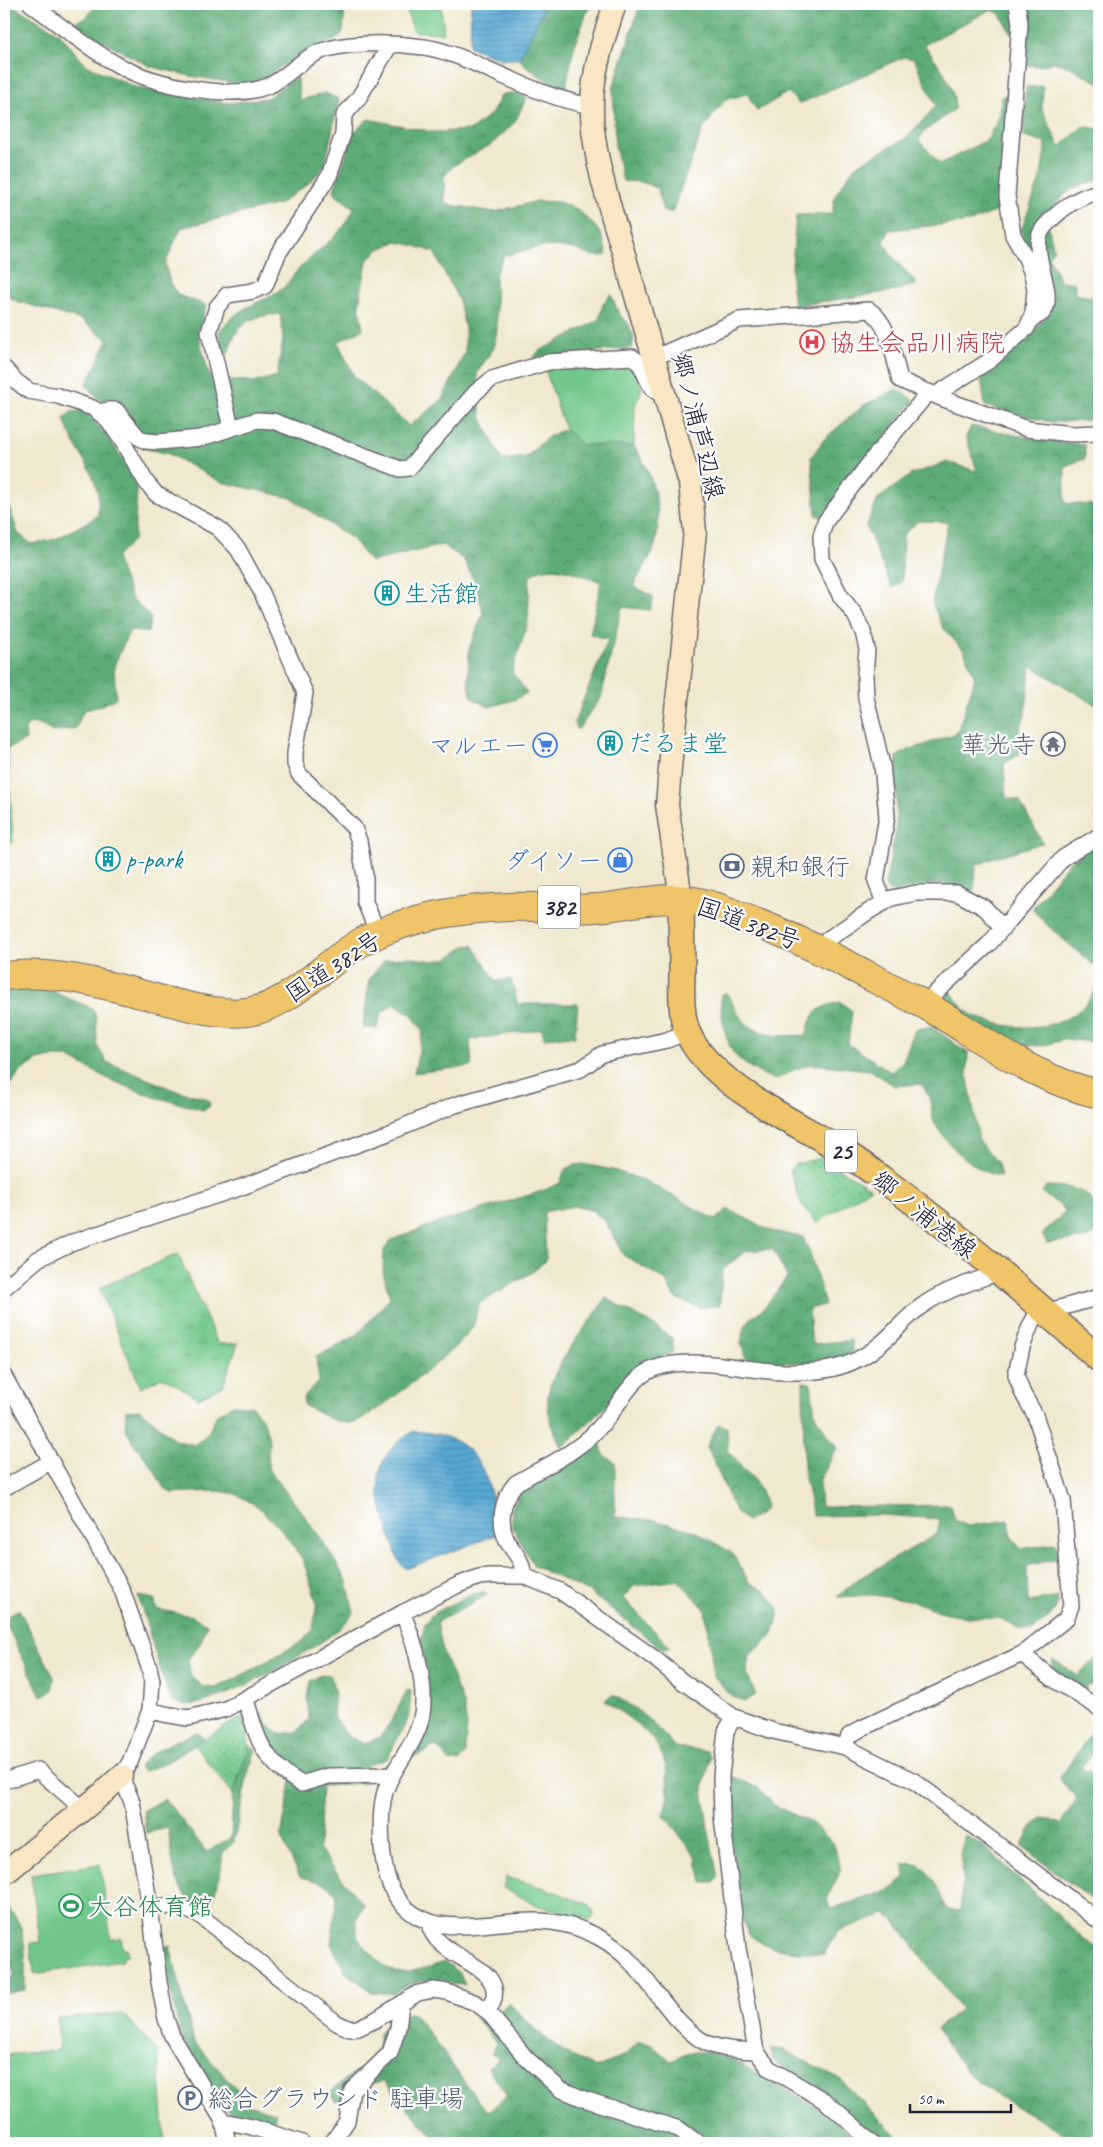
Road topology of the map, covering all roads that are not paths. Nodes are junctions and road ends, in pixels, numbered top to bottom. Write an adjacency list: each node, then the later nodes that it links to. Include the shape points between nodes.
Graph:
1 (31, 4): 4 (street, via 119,66 168,84 222,93 256,90 270,85 318,52 342,46)
2 (615, 4): 5 (main road, 郷ノ浦芦辺線, via 597,65)
3 (1017, 4): 7 (street, via 1020,23 1007,196 1013,235 1034,281)
4 (390, 45): 5 (street, via 425,47 456,56 567,102); 13 (street, via 358,99 344,115 343,134 329,176 278,254 265,286 227,295 217,307 209,332)
5 (592, 106): 8 (main road, 郷ノ浦芦辺線, via 596,146)
6 (1099, 192): 7 (street, via 1074,201 1040,234 1038,248 1046,286 1046,304 1040,315)
7 (1031, 319): 11 (street, via 1027,328 988,361)
8 (654, 358): 10 (main road, 郷ノ浦芦辺線); 11 (street, via 739,320 869,310 877,314 883,323 900,380)
9 (4, 368): 12 (street, via 29,391 58,396)
10 (664, 394): 13 (street, via 652,390 640,362 632,357 548,362 492,379 476,392 409,468 400,469 273,421 257,420); 16 (main road, 郷ノ浦芦辺線, via 690,483 695,532 667,805)
11 (932, 394): 14 (street, via 1027,429); 17 (street, via 874,457 825,522 821,536 822,559 863,632 867,649 866,698 882,765 887,816 876,881)
12 (98, 412): 13 (street, via 116,410 138,437 146,441 201,438); 19 (street, via 107,419 156,494 218,528 238,548 262,593 305,693 296,752 299,774 354,828 365,876 365,902)
13 (231, 428)
14 (1099, 433)
15 (1099, 836): 18 (street, via 1062,858)
16 (681, 899): 19 (highway, 国道382号 / 382, via 651,899 598,908 509,907 455,912 413,920); 20 (highway, 国道382号 / 382, via 705,903); 23 (main road, 郷ノ浦港線 / 25, via 682,1012)
17 (884, 902): 18 (street, via 916,893 957,893 986,908); 20 (street, via 828,939)
18 (1002, 927): 22 (street, via 989,944 932,996)
19 (378, 934): 21 (highway, 国道382号 / 382, via 348,950 270,1006 249,1012 216,1012 72,977)
20 (821, 950): 22 (highway, 国道382号 / 382)
21 (4, 976)
22 (926, 1006): 24 (highway, 国道382号 / 382, via 1033,1071 1077,1089)
23 (687, 1032): 25 (main road, 郷ノ浦港線 / 25, via 717,1072 880,1177); 26 (street, via 667,1040 602,1054 580,1069 455,1105 239,1188 73,1242 38,1259)
24 (1099, 1094)
25 (999, 1272): 28 (main road, 郷ノ浦港線 / 25); 33 (street, via 928,1302 913,1312 879,1346 851,1364 837,1368 772,1372 734,1366 683,1364 648,1371 586,1441 516,1483 510,1490 504,1501 502,1522 508,1542 521,1561)
26 (4, 1288)
27 (1099, 1297): 28 (street)
28 (1044, 1310): 29 (main road, 郷ノ浦港線 / 25); 35 (street, via 1031,1324 1016,1375 1035,1415 1062,1500 1071,1606 1066,1619)
29 (1099, 1358)
30 (4, 1376): 31 (street)
31 (50, 1462): 32 (street); 38 (street, via 104,1556 132,1614 152,1681)
32 (4, 1488)
33 (524, 1576): 34 (street, via 479,1577); 39 (street, via 560,1591)
34 (402, 1613): 36 (street); 41 (street, via 415,1651 424,1704 420,1725)
35 (1022, 1654): 37 (street, via 1053,1679); 40 (street, via 862,1728 849,1736)
36 (246, 1700): 38 (street, via 217,1712 188,1718); 41 (street, via 258,1742 267,1757 301,1784 328,1776)
37 (1099, 1708)
38 (150, 1710): 42 (street, via 130,1762)
39 (734, 1716): 40 (street, via 773,1731); 51 (street, via 726,1731 721,1776 722,1817 738,1948)
40 (845, 1747): 47 (street, via 914,1782)
41 (392, 1775): 48 (street, via 383,1806 382,1842 388,1878 400,1901)
42 (120, 1776): 44 (main road); 46 (street, via 132,1802)
43 (4, 1781): 44 (street, via 38,1770)
44 (83, 1809): 45 (main road)
45 (4, 1874)
46 (150, 1907): 49 (street, via 177,1906 198,1916 337,2023 350,2029 375,2020); 52 (street, via 158,1982 166,2019 172,2036)
47 (1099, 1921)
48 (429, 1923): 50 (street, via 430,1932 440,1944 484,1972 492,1981 495,1996); 51 (street, via 467,1926 536,1921 567,1924 585,1931 617,1948 679,2019 702,2040 718,2047)
49 (400, 2004): 50 (street, via 418,1993 433,1990 476,2003); 55 (street, via 398,2028 390,2053 352,2090 347,2121)
50 (488, 2012): 56 (street, via 526,2058 560,2088 584,2099 679,2129)
51 (756, 2051): 57 (street, via 769,2068 825,2101)
52 (223, 2121): 53 (street); 54 (street)
53 (228, 2143)
54 (302, 2143)
55 (332, 2143)
56 (698, 2143)
57 (871, 2143)

